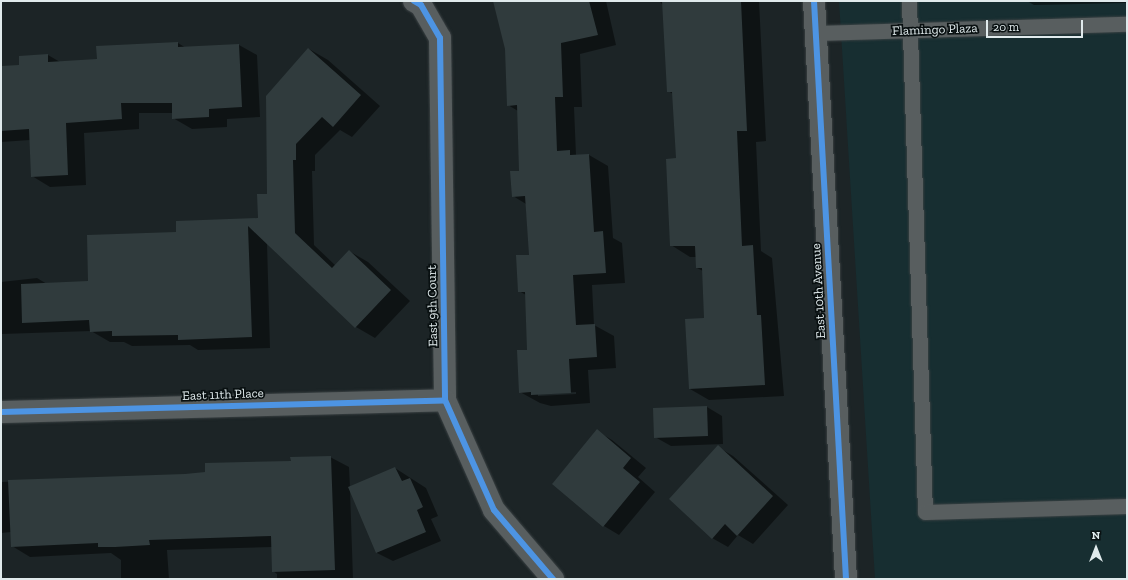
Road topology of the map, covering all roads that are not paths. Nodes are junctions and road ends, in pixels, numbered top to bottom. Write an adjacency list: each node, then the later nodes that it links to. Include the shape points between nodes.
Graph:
1 (814, 1): 6 (street, East 10th Avenue)
2 (909, 1): 5 (lane)
3 (418, 3): 7 (street, East 9th Court, via 440,38)
4 (1127, 24): 5 (lane, Flamingo Plaza)
5 (909, 30): 6 (lane, Flamingo Plaza); 9 (lane, via 925,512)
6 (816, 33): 11 (street, East 10th Avenue)
7 (445, 400): 8 (street, East 11th Place); 10 (street, East 9th Court, via 494,510)
8 (1, 412)
9 (1127, 506)
10 (553, 579)
11 (846, 579)

